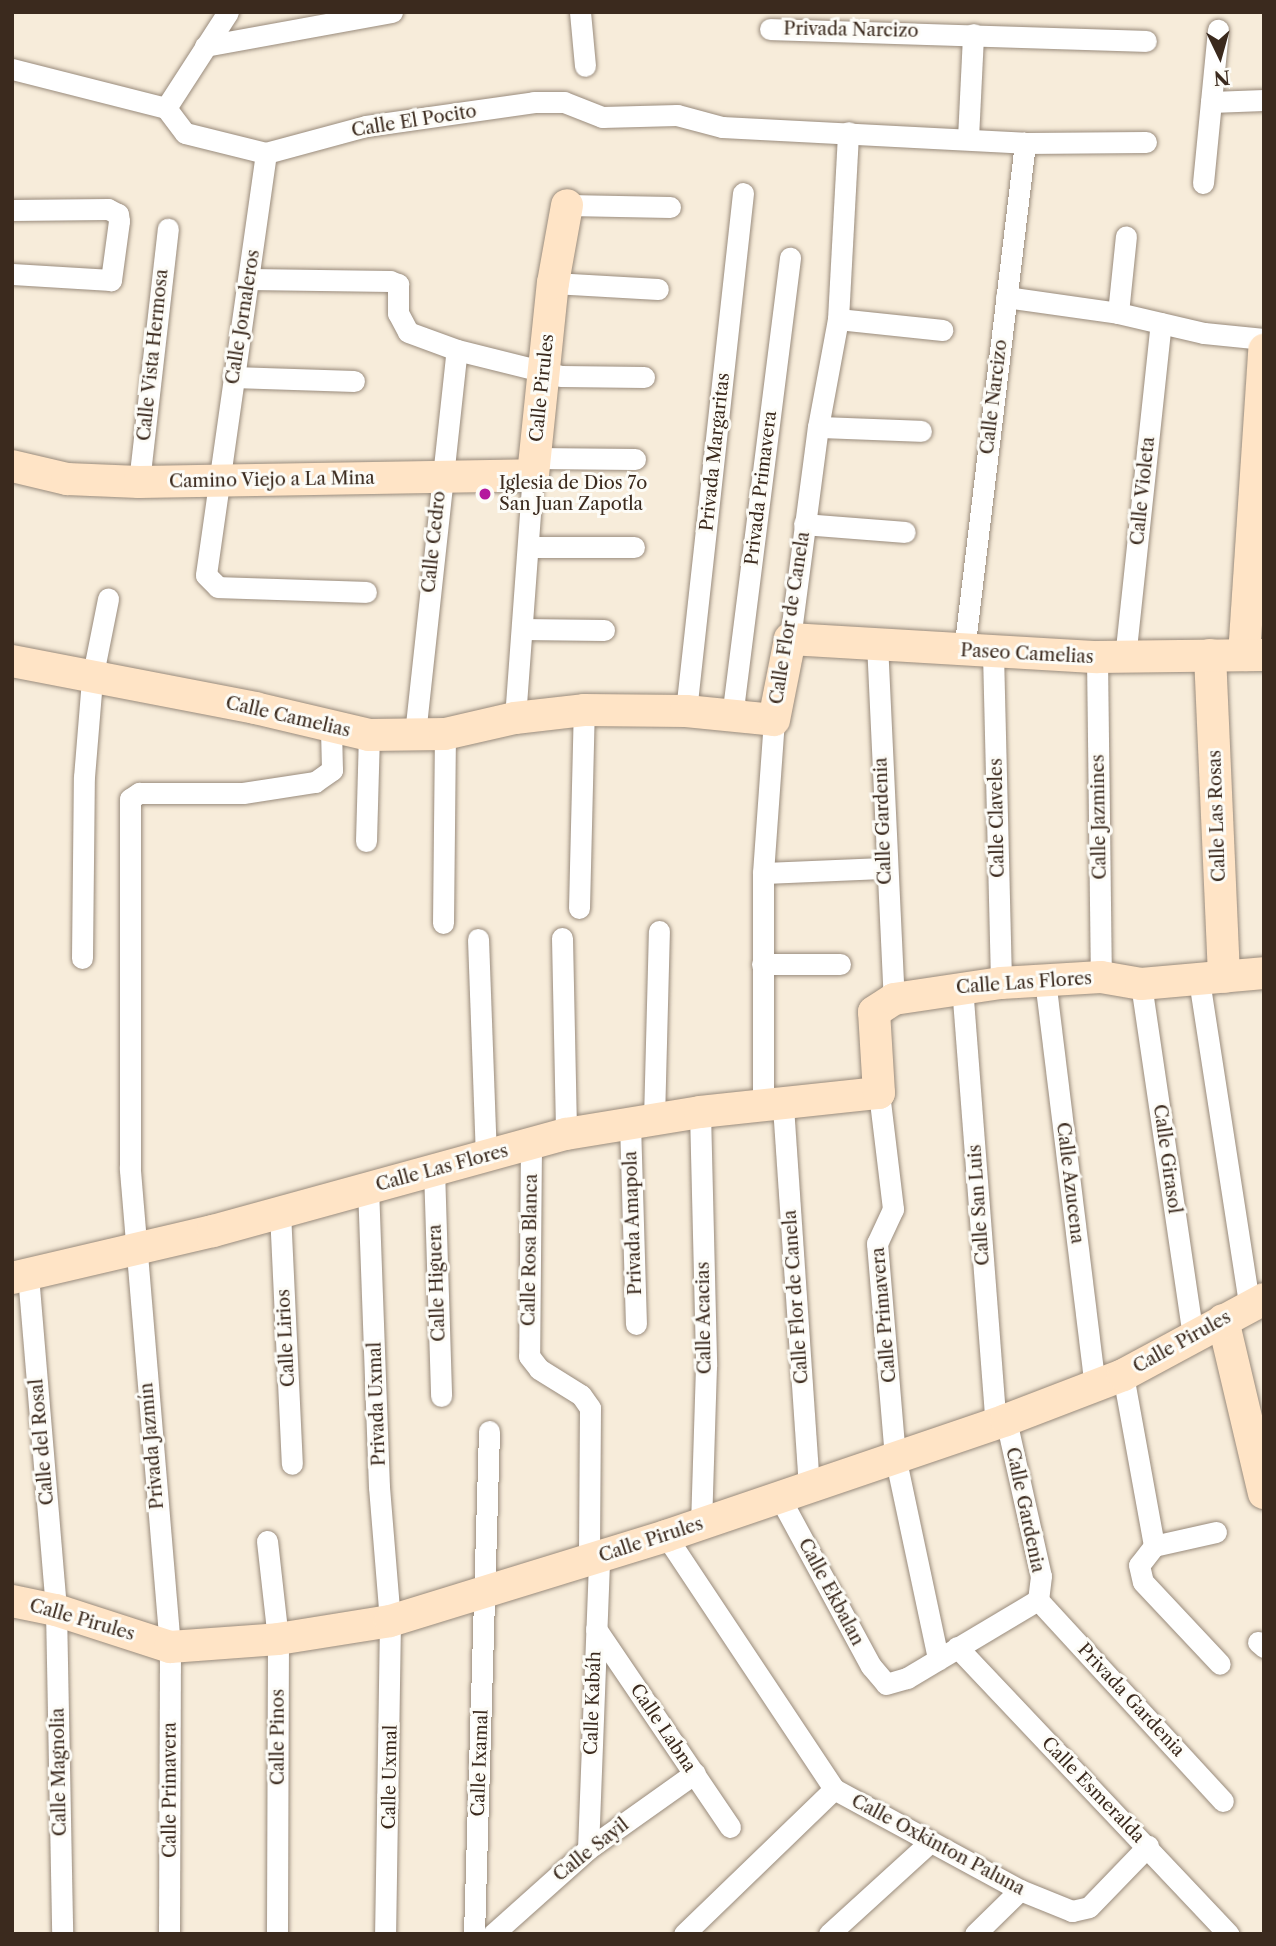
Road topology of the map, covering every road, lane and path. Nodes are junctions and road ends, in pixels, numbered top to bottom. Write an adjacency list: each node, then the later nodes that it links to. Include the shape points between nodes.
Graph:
1 (228, 12): 9 (street)
2 (391, 12): 9 (street)
3 (580, 12): 10 (street)
4 (822, 20): 5 (street, Privada Narcizo); 7 (street, Privada Narcizo)
5 (771, 29)
6 (1218, 30): 13 (street)
7 (973, 33): 8 (street, Privada Narcizo); 16 (street)
8 (1146, 41)
9 (205, 46): 14 (street)
10 (585, 66)
11 (12, 69): 14 (street)
12 (1264, 100): 13 (street)
13 (1211, 102): 20 (street)
14 (171, 116): 19 (street, via 185,133)
15 (848, 132): 16 (street); 19 (street, Calle El Pocito, via 722,127 677,115 602,117 564,102 534,102 366,126); 34 (street, Calle Flor de Canela)
16 (968, 138): 18 (street)
17 (1146, 142): 18 (street)
18 (1025, 143): 32 (street, Calle Narcizo)
19 (266, 153): 29 (street, Calle Jornaleros)
20 (1203, 183)
21 (743, 193): 69 (street, Privada Margaritas)
22 (567, 205): 23 (street, Calle Pirules); 30 (street, Calle Pirules)
23 (670, 207)
24 (12, 210): 28 (street, via 108,209 118,214 119,221 111,280)
25 (168, 229): 51 (street, Calle Vista Hermosa)
26 (1126, 236): 33 (street)
27 (790, 258): 70 (street, Privada Primavera)
28 (12, 274)
29 (249, 279): 38 (street, via 398,284 401,325); 41 (street, Calle Jornaleros)
30 (552, 283): 31 (street); 40 (street, Calle Pirules)
31 (658, 289)
32 (1006, 297): 33 (street); 62 (street, Calle Narcizo)
33 (1118, 313): 35 (street)
34 (838, 319): 36 (street); 44 (street, Calle Flor de Canela)
35 (1161, 323): 37 (street); 65 (street, Calle Violeta)
36 (942, 330)
37 (1264, 339)
38 (457, 350): 40 (street); 49 (street, Calle Cedro)
39 (1264, 350): 64 (street)
40 (544, 372): 42 (street, via 597,379); 48 (street, Calle Pirules)
41 (233, 377): 43 (street); 50 (street, Calle Jornaleros)
42 (644, 377)
43 (354, 381)
44 (818, 427): 45 (street); 52 (street, Calle Flor de Canela)
45 (921, 431)
46 (635, 458): 48 (street)
47 (12, 466): 51 (street, Camino Viejo a La Mina, via 66,479)
48 (534, 466): 49 (street, Camino Viejo a La Mina); 54 (street, Calle Pirules)
49 (441, 478): 50 (street, Camino Viejo a La Mina); 74 (street, Calle Cedro)
50 (216, 480): 51 (street, Camino Viejo a La Mina); 56 (street, Calle Jornaleros, via 205,566 210,583 218,587)
51 (139, 482)
52 (804, 524): 53 (street); 60 (street, Calle Flor de Canela)
53 (905, 532)
54 (528, 547): 55 (street); 58 (street, Calle Pirules)
55 (634, 547)
56 (366, 592)
57 (108, 599): 67 (street)
58 (522, 629): 59 (street); 71 (street, Calle Pirules)
59 (604, 630)
60 (790, 639): 61 (street, Paseo Camelias); 72 (street, Calle Flor de Canela)
61 (877, 643): 62 (street, Paseo Camelias); 77 (street, Calle Gardenia)
62 (979, 652): 65 (street, Paseo Camelias); 91 (street, Calle Claveles)
63 (1210, 655): 64 (street, Paseo Camelias); 65 (street, Paseo Camelias); 89 (street, Calle Las Rosas)
64 (1254, 655)
65 (1111, 658): 88 (street, Calle Jazmines)
66 (12, 661): 67 (street, Calle Camelias)
67 (92, 679): 73 (street, Calle Camelias, via 255,708); 84 (street, via 84,777)
68 (584, 710): 69 (street, Calle Camelias); 71 (street, Calle Camelias); 79 (street)
69 (686, 711): 70 (street, Calle Camelias)
70 (732, 717): 72 (street, Calle Camelias)
71 (515, 718): 74 (street, Calle Camelias)
72 (774, 720): 78 (street, Calle Flor de Canela)
73 (331, 729): 75 (street, Calle Camelias); 105 (street, Privada Jazmín, via 332,770 315,782 243,793 139,793 130,799)
74 (430, 734): 75 (street, Calle Camelias); 80 (street, Calle Cedro)
75 (369, 736): 76 (street)
76 (366, 841)
77 (884, 869): 78 (street); 94 (street, Calle Gardenia)
78 (763, 873): 85 (street, Calle Flor de Canela)
79 (579, 908)
80 (443, 923)
81 (659, 931): 98 (street, Privada Amapola)
82 (562, 938): 99 (street)
83 (478, 939): 101 (street)
84 (82, 958)
85 (762, 964): 86 (street); 96 (street, Calle Flor de Canela)
86 (840, 964)
87 (1264, 973): 89 (street, Calle Las Flores)
88 (1101, 977): 90 (street, Calle Las Flores); 92 (street, Calle Las Flores)
89 (1211, 978): 92 (street, Calle Las Flores); 107 (street)
90 (1045, 980): 91 (street, Calle Las Flores); 111 (street, Calle Azucena)
91 (1001, 983): 93 (street, Calle Las Flores)
92 (1141, 984): 109 (street, Calle Girasol)
93 (962, 986): 94 (street, Calle Las Flores); 113 (street, Calle San Luis)
94 (884, 1006): 95 (street, Calle Primavera)
95 (879, 1093): 96 (street, Calle Las Flores); 115 (street, Calle Primavera, via 893,1209 877,1243)
96 (773, 1106): 97 (street, Calle Las Flores); 117 (street, Calle Flor de Canela)
97 (700, 1112): 98 (street, Calle Las Flores); 119 (street, Calle Acacias, via 706,1366)
98 (642, 1121): 99 (street, Calle Las Flores); 108 (street, Privada Amapola)
99 (566, 1134): 100 (street, Calle Las Flores)
100 (531, 1145): 101 (street, Calle Las Flores); 110 (street, Calle Rosa Blanca)
101 (486, 1155): 102 (street, Calle Las Flores)
102 (434, 1169): 103 (street, Calle Las Flores); 112 (street, Calle Higuera)
103 (368, 1188): 104 (street, Calle Las Flores); 129 (street, Privada Uxmal, via 379,1488)
104 (280, 1212): 105 (street, Calle Las Flores); 116 (street, Calle Lirios)
105 (135, 1246): 106 (street, Calle Las Flores); 132 (street, Privada Jazmín)
106 (20, 1276): 128 (street, Calle del Rosal)
107 (1245, 1308): 109 (street, Calle Pirules); 118 (street)
108 (636, 1324)
109 (1192, 1335): 111 (street, Calle Pirules)
110 (529, 1356): 124 (street, Calle Kabáh, via 539,1369 581,1395 590,1408)
111 (1109, 1381): 113 (street, Calle Pirules); 123 (street, Calle Azucena)
112 (441, 1396)
113 (1001, 1422): 115 (street, Calle Pirules); 126 (street, Calle Gardenia, via 1041,1576)
114 (489, 1431): 125 (street, Calle Ixamal)
115 (895, 1456): 117 (street, Calle Pirules); 134 (street)
116 (292, 1464)
117 (794, 1493): 119 (street, Calle Pirules); 134 (street, Calle Ekbalan, via 871,1666 886,1684 898,1682)
118 (1264, 1493)
119 (701, 1523): 121 (street, Calle Pirules)
120 (1216, 1532): 123 (street)
121 (666, 1536): 124 (street, Calle Pirules); 137 (street, Calle Oxkinton Paluna)
122 (267, 1541): 131 (street, Calle Pinos)
123 (1147, 1552): 135 (street, Calle Azucena, via 1143,1582)
124 (594, 1558): 125 (street, Calle Pirules); 130 (street, Calle Kabáh)
125 (486, 1593): 129 (street, Calle Pirules); 148 (street, Calle Ixamal)
126 (1038, 1600): 133 (street); 138 (street, Privada Gardenia)
127 (12, 1601): 128 (street, Calle Pirules)
128 (57, 1610): 132 (street, Calle Pirules); 144 (street, Calle Magnolia)
129 (390, 1621): 131 (street, Calle Pirules); 147 (street, Calle Uxmal)
130 (596, 1629): 136 (street, Calle Labna); 142 (street, Calle Kabáh)
131 (278, 1639): 132 (street, Calle Pirules); 146 (street, Calle Pinos)
132 (170, 1647): 145 (street, Calle Primavera)
133 (957, 1647): 134 (street); 141 (street, Calle Esmeralda)
134 (938, 1658)
135 (1220, 1664)
136 (695, 1773): 139 (street, Calle Labna); 142 (street, Calle Sayil)
137 (834, 1789): 140 (street, Calle Oxkinton Paluna); 150 (street)
138 (1223, 1801)
139 (730, 1827)
140 (930, 1842): 143 (street, Calle Oxkinton Paluna); 151 (street)
141 (1148, 1846): 143 (street, Calle Oxkinton Paluna, via 1082,1910 1072,1911); 153 (street, Calle Esmeralda)
142 (588, 1849): 149 (street, Calle Sayil)
143 (1020, 1890): 152 (street)
144 (62, 1934)
145 (169, 1934)
146 (277, 1934)
147 (385, 1934)
148 (474, 1934)
149 (493, 1934)
150 (684, 1934)
151 (829, 1934)
152 (975, 1934)
153 (1228, 1934)

